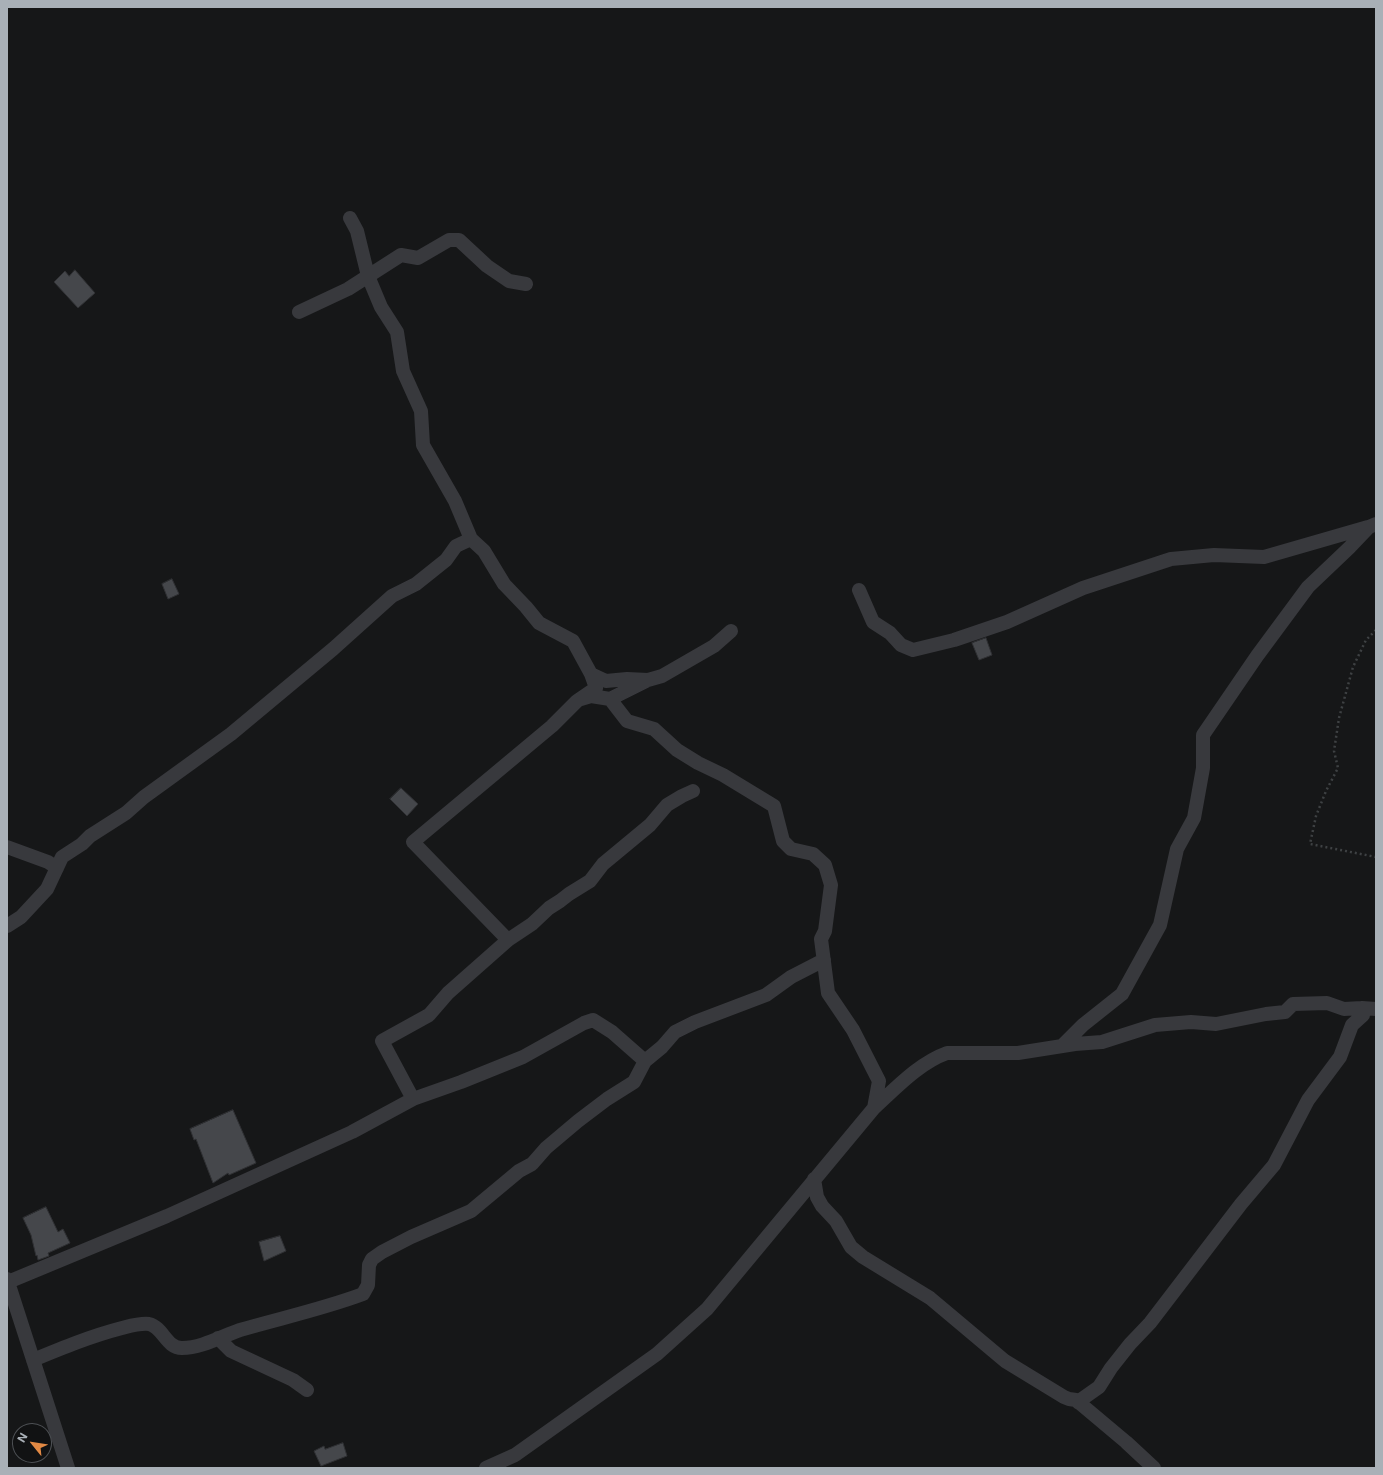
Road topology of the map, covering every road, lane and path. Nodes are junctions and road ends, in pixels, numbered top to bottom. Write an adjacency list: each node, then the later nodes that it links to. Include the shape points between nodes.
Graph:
1 (350, 218): 2 (street, via 357,231)
2 (368, 276): 3 (street, via 401,255 418,258 450,240 459,240 487,266 509,281); 4 (street, via 335,296); 6 (street, via 381,307 397,332 403,371 421,411 423,445 455,501)
3 (526, 284)
4 (299, 312)
5 (1372, 525): 7 (street, via 1264,557 1214,555 1171,559 1083,588 1007,622 954,640 913,650 901,645 890,633 873,622); 23 (street, via 1308,587 1256,656 1203,735 1203,768 1194,818 1177,849 1160,925 1122,994 1083,1025)
6 (471, 539): 10 (street, via 484,552 504,584 538,623 573,641); 17 (street, via 456,546 446,560 416,584 392,596 232,734 62,857)
7 (859, 590)
8 (1376, 630): 16 (path, via 1366,640 1353,668 1339,718 1334,751 1338,768 1316,816 1310,844)
9 (731, 631): 11 (street, via 714,646 662,676)
10 (591, 674): 11 (street, via 606,681); 13 (street, via 596,688)
11 (648, 680): 12 (street)
12 (610, 699): 13 (street, via 591,696); 20 (street, via 627,721 654,729 676,750 774,806 783,841 791,849 812,854 825,864 831,884 822,939)
13 (577, 701): 19 (street, via 552,726 413,842)
14 (693, 791): 19 (street, via 667,806 650,825 603,864 590,881 568,894)
15 (7, 847): 17 (street, via 48,862)
16 (1376, 857)
17 (56, 868): 18 (street, via 47,889 21,917)
18 (7, 926)
19 (508, 940): 25 (street, via 448,993 430,1015 382,1041)
20 (824, 960): 24 (street, via 791,977 766,994 675,1032); 26 (street, via 828,993 853,1030 879,1080)
21 (1362, 1008): 22 (street); 23 (street, via 1344,1009 1327,1003 1293,1004 1285,1012 1216,1024 1191,1022 1155,1025 1102,1042); 32 (street, via 1362,1015 1352,1024 1340,1057 1308,1100 1274,1165 1150,1323 1111,1368 1099,1387)
22 (1376, 1009)
23 (1062, 1046): 26 (street, via 1018,1053 947,1052 914,1072)
24 (645, 1062): 25 (street, via 612,1032 593,1020 523,1057); 29 (street, via 634,1082 578,1121 546,1148 532,1164 519,1171 471,1211 411,1237 372,1259 368,1265 368,1285 363,1294)
25 (413, 1098): 28 (street, via 352,1132 167,1216)
26 (874, 1108): 27 (street)
27 (814, 1179): 32 (street, via 822,1206 836,1221 851,1247 930,1298 1005,1361 1064,1397); 34 (street, via 707,1309 657,1354 515,1455)
28 (8, 1280): 30 (street)
29 (218, 1338): 30 (street, via 181,1349 169,1342 158,1329 148,1324 95,1335); 31 (street, via 231,1351 293,1380)
30 (33, 1360): 33 (street)
31 (306, 1390)
32 (1079, 1403): 35 (street)
33 (68, 1468)
34 (486, 1468)
35 (1154, 1468)

